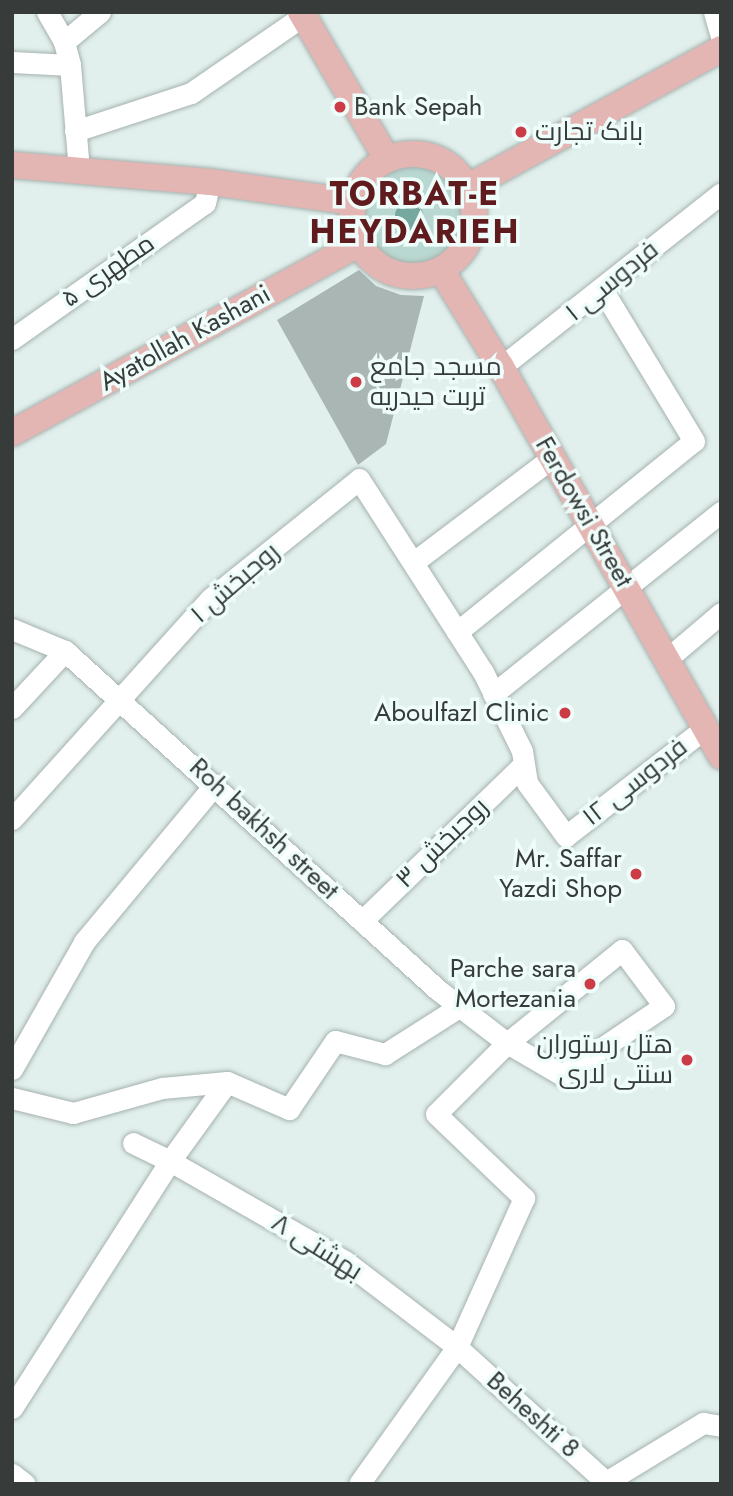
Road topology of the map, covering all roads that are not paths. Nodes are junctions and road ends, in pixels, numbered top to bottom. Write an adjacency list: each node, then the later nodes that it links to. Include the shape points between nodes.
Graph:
1 (47, 12): 6 (street)
2 (100, 12): 6 (street)
3 (714, 12): 5 (street)
4 (302, 14): 11 (street, via 191,93); 12 (main road)
5 (721, 37)
6 (64, 42): 9 (street)
7 (721, 49): 17 (main road)
8 (12, 62): 9 (street)
9 (69, 65): 11 (street)
10 (721, 66): 17 (main road)
11 (75, 131): 14 (street)
12 (387, 159): 17 (main road, via 409,154 432,156 452,167); 18 (main road)
13 (12, 165): 14 (main road)
14 (79, 170): 15 (main road)
15 (207, 192): 18 (main road); 23 (street, مطهری ۵)
16 (721, 193): 22 (street, فردوسی ۱)
17 (471, 194): 21 (main road, via 470,239 458,257)
18 (341, 200): 19 (main road); 20 (main road, via 344,228)
19 (358, 244): 20 (main road, Ayatollah Kashani); 21 (main road, via 377,266 391,273 421,276)
20 (332, 256): 25 (main road, Ayatollah Kashani)
21 (441, 270): 24 (main road, Ferdowsi Street)
22 (602, 289): 24 (street, فردوسی ۱); 28 (street, via 694,441)
23 (12, 339)
24 (501, 367): 26 (main road, Ferdowsi Street)
25 (12, 433)
26 (553, 457): 28 (main road, Ferdowsi Street); 29 (street)
27 (721, 512): 30 (street)
28 (590, 523): 30 (main road, Ferdowsi Street); 33 (street)
29 (415, 561): 33 (street); 37 (street, روحبخش ۱, via 359,479 210,599)
30 (626, 586): 35 (main road, Ferdowsi Street); 36 (street)
31 (721, 613): 35 (street)
32 (12, 629): 34 (street, Roh bakhsh street)
33 (457, 632): 36 (street)
34 (65, 651): 37 (street, Roh bakhsh street); 38 (street)
35 (667, 659): 39 (main road, Ferdowsi Street)
36 (493, 694): 41 (street, via 522,751)
37 (120, 696): 42 (street, Roh bakhsh street); 43 (street, روحبخش ۱)
38 (12, 708)
39 (705, 728): 40 (main road, Ferdowsi Street); 41 (street, فردوسی ۱۲, via 566,836 527,783)
40 (721, 756)
41 (523, 765): 44 (street, روحبخش ۳)
42 (215, 784): 44 (street, Roh bakhsh street); 47 (street, via 84,942)
43 (12, 819)
44 (362, 921): 45 (street, Roh bakhsh street)
45 (459, 1007): 46 (street, Roh bakhsh street); 48 (street, via 386,1054 335,1041 289,1109)
46 (508, 1044): 46 (street, Roh bakhsh street, via 622,950 664,1006 562,1075); 52 (street, via 436,1114 524,1198)
47 (12, 1069)
48 (228, 1082): 49 (street, via 162,1088 73,1114); 51 (street)
49 (12, 1098)
50 (133, 1143): 51 (street, بهشتی ۸)
51 (170, 1161): 52 (street, بهشتی ۸, via 346,1262); 53 (street)
52 (457, 1346): 56 (street, Beheshti 8); 58 (street)
53 (12, 1408)
54 (721, 1426): 56 (street, via 703,1423)
55 (12, 1474): 57 (street)
56 (607, 1483)
57 (25, 1484)
58 (359, 1484)

